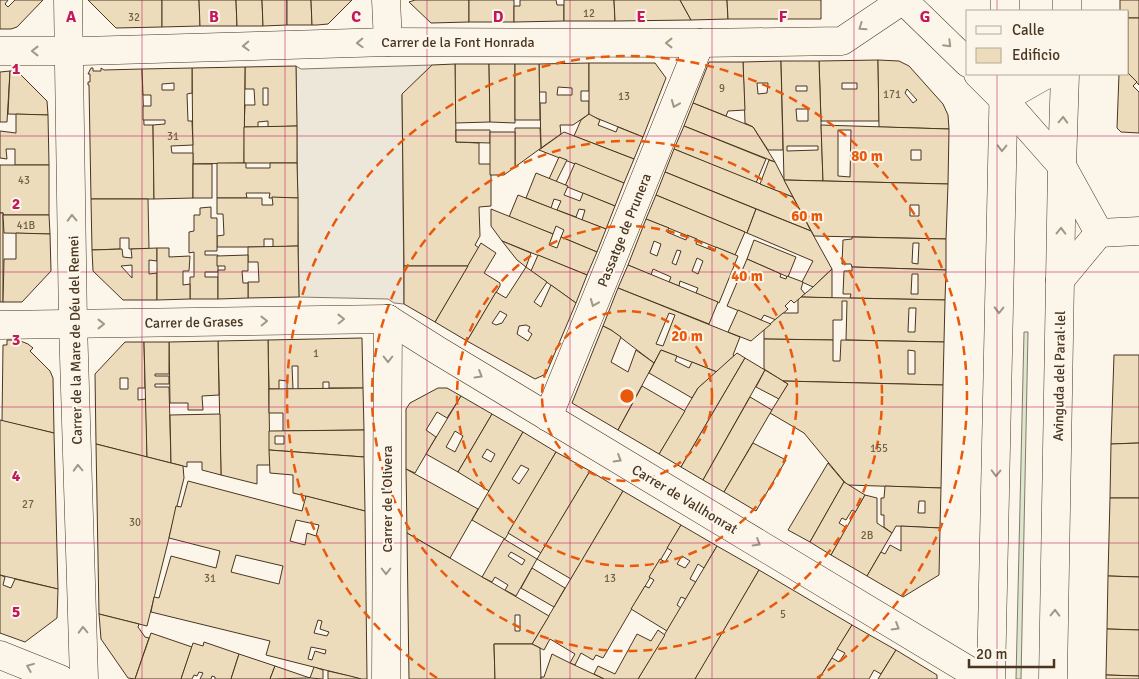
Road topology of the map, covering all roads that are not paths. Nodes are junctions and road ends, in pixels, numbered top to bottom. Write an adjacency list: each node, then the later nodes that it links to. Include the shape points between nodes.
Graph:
1 (68, 0): 7 (street, Carrer de la Mare de Déu del Remei)
2 (386, 0): 4 (street)
3 (903, 0): 5 (street, Carrer de la Font Honrada, one-way to 5, via 842,41); 8 (street, one-way to 8)
4 (388, 42): 5 (street, Carrer de la Font Honrada, one-way to 4); 7 (street, Carrer de la Font Honrada, one-way to 7)
5 (700, 43): 20 (street, Passatge de Prunera, one-way to 20)
6 (0, 51): 7 (street, Carrer de la Font Honrada, one-way to 6)
7 (70, 51): 18 (street, Carrer de la Mare de Déu del Remei, one-way to 7)
8 (966, 61)
9 (980, 75): 12 (street)
10 (1043, 75): 12 (street)
11 (1065, 75): 13 (street, Avinguda del Paral·lel, one-way to 11)
12 (1003, 86): 13 (street); 26 (street, one-way to 26)
13 (1062, 166): 15 (street); 16 (street, Avinguda del Paral·lel, one-way to 13)
14 (1139, 230): 15 (street)
15 (1099, 232): 16 (street)
16 (1060, 280): 27 (street, Avinguda del Paral·lel, one-way to 16)
17 (388, 319): 18 (street, Carrer de Grases, one-way to 17); 20 (street, Carrer de Vallhonrat, one-way to 20); 24 (street, Carrer de l'Olivera, one-way to 24)
18 (73, 324): 19 (street, Carrer de Grases); 23 (street, Carrer de la Mare de Déu del Remei, one-way to 18)
19 (0, 325)
20 (548, 417): 25 (street, Carrer de Vallhonrat, one-way to 25)
21 (0, 654): 22 (street, one-way to 21)
22 (60, 679)
23 (84, 679)
24 (386, 679)
25 (983, 679)
26 (991, 679)
27 (1053, 679)

